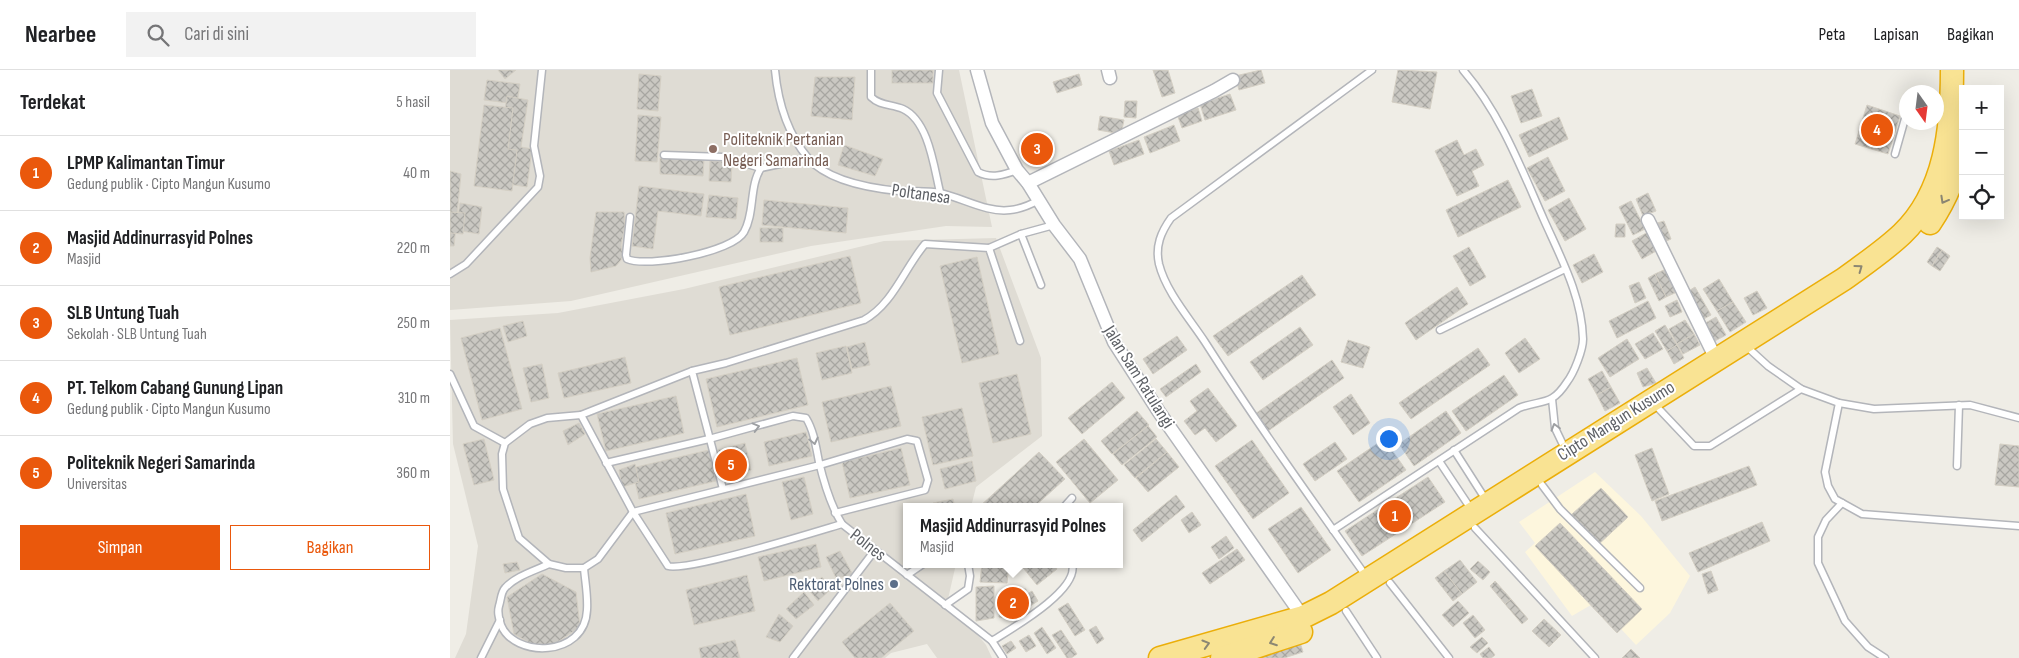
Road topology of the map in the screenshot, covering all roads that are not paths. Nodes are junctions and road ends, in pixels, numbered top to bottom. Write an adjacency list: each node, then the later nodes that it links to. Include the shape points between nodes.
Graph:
1 (542, 70): 28 (lane, via 534,146 540,176 538,187 466,264)
2 (775, 70): 16 (lane, Poltanesa, via 785,120 794,141)
3 (872, 70): 20 (lane, via 871,97 876,102 904,109 917,121 929,144)
4 (939, 70): 18 (lane, via 937,93 978,172 992,176)
5 (977, 70): 18 (street, Jalan Sam Ratulangi, via 992,123)
6 (1372, 70): 62 (lane, via 1171,218 1162,231 1158,246 1163,276 1259,428)
7 (1463, 70): 27 (lane, via 1476,84 1506,133)
8 (1952, 70): 12 (highway, Cipto Mangun Kusumo)
9 (1965, 70): 11 (highway)
10 (1233, 80): 19 (street)
11 (1965, 85)
12 (1952, 128): 32 (highway, Cipto Mangun Kusumo, via 1954,181 1945,200 1913,244 1857,288)
13 (1902, 130): 14 (lane)
14 (1895, 154)
15 (664, 155): 17 (lane, via 723,157)
16 (808, 158): 17 (lane); 20 (lane, Poltanesa, via 816,168 835,177 898,191)
17 (761, 168): 22 (lane, via 756,176 744,232 735,242 712,251 660,260 627,259)
18 (1016, 170): 19 (street, Jalan Sam Ratulangi)
19 (1028, 183): 21 (street, Jalan Sam Ratulangi)
20 (940, 192): 21 (lane, Poltanesa, via 976,205 1009,211)
21 (1039, 200): 24 (street, Jalan Sam Ratulangi)
22 (630, 217)
23 (1648, 220): 33 (street)
24 (1054, 224): 25 (lane); 74 (street, Jalan Sam Ratulangi, via 1080,259 1114,342 1159,412)
25 (1022, 234): 26 (lane); 29 (lane)
26 (989, 248): 31 (lane); 34 (lane, via 925,244 894,291 875,314 864,320)
27 (1565, 269): 30 (lane); 37 (lane, via 1576,298 1583,342 1568,382)
28 (450, 274)
29 (1041, 285)
30 (1440, 330)
31 (1020, 341)
32 (1747, 347): 33 (highway, Cipto Mangun Kusumo); 36 (lane); 40 (highway, Cipto Mangun Kusumo)
33 (1716, 359): 43 (highway, Cipto Mangun Kusumo)
34 (692, 371): 41 (lane); 44 (lane)
35 (450, 374): 45 (lane, via 474,426)
36 (1801, 389): 38 (lane); 40 (lane, via 1710,446 1694,446)
37 (1552, 399): 46 (lane, via 1519,408); 47 (lane, one-way to 37, via 1555,428)
38 (1839, 403): 39 (lane, via 1874,409); 56 (lane, via 1824,472 1835,499)
39 (1959, 405): 42 (lane); 51 (lane)
40 (1659, 409): 43 (highway, Cipto Mangun Kusumo)
41 (581, 415): 45 (lane, via 547,418 530,424); 49 (lane)
42 (2019, 418)
43 (1615, 430): 47 (highway, Cipto Mangun Kusumo); 52 (highway, Cipto Mangun Kusumo)
44 (709, 440): 49 (lane); 50 (lane, Polnes, one-way to 50, via 793,416 806,418); 53 (lane)
45 (506, 444): 64 (lane, via 502,454 503,489 510,514 519,538)
46 (1454, 450): 48 (lane); 59 (lane)
47 (1567, 452): 59 (highway, Cipto Mangun Kusumo)
48 (1439, 461): 59 (lane); 62 (lane)
49 (606, 463): 57 (lane)
50 (820, 465): 53 (lane); 58 (lane, Polnes); 58 (lane, via 907,439 917,441 928,480 925,490)
51 (1957, 466)
52 (1542, 485): 59 (highway, Cipto Mangun Kusumo); 71 (lane, via 1560,509)
53 (723, 489): 57 (lane)
54 (1072, 498): 55 (lane)
55 (1068, 503)
56 (1842, 503): 61 (lane, via 1862,514); 85 (lane, via 1826,520 1818,537 1818,563 1845,621 1868,647)
57 (633, 512): 60 (lane, via 668,566 677,568); 65 (lane, via 598,559)
58 (836, 512): 60 (lane, Polnes)
59 (1479, 514): 70 (highway, Cipto Mangun Kusumo); 84 (lane)
60 (842, 524): 63 (lane, Polnes)
61 (2019, 526)
62 (1333, 530): 70 (lane)
63 (875, 550): 69 (lane, Polnes); 79 (lane)
64 (549, 564): 65 (lane); 75 (lane, via 516,579 504,589 498,612)
65 (584, 568): 75 (lane, via 588,611 581,634 565,650 543,656 520,650 504,634)
66 (918, 568): 69 (lane)
67 (969, 568): 72 (lane, via 968,590)
68 (1073, 568): 76 (lane, via 1068,584 1041,609)
69 (907, 576): 72 (lane, Polnes)
70 (1379, 581): 73 (highway, Cipto Mangun Kusumo); 74 (highway, Cipto Mangun Kusumo); 83 (lane)
71 (1640, 588)
72 (945, 605): 76 (lane, Polnes)
73 (1346, 611): 77 (highway, Cipto Mangun Kusumo, one-way to 77, via 1316,626); 82 (lane)
74 (1303, 617): 77 (highway, Cipto Mangun Kusumo)
75 (500, 620): 78 (lane)
76 (992, 641): 80 (lane, Polnes)
77 (1237, 651): 81 (highway, Cipto Mangun Kusumo, one-way to 77)
78 (481, 658)
79 (792, 658)
80 (1003, 658)
81 (1160, 658)
82 (1377, 658)
83 (1449, 658)
84 (1595, 658)
85 (1885, 658)

